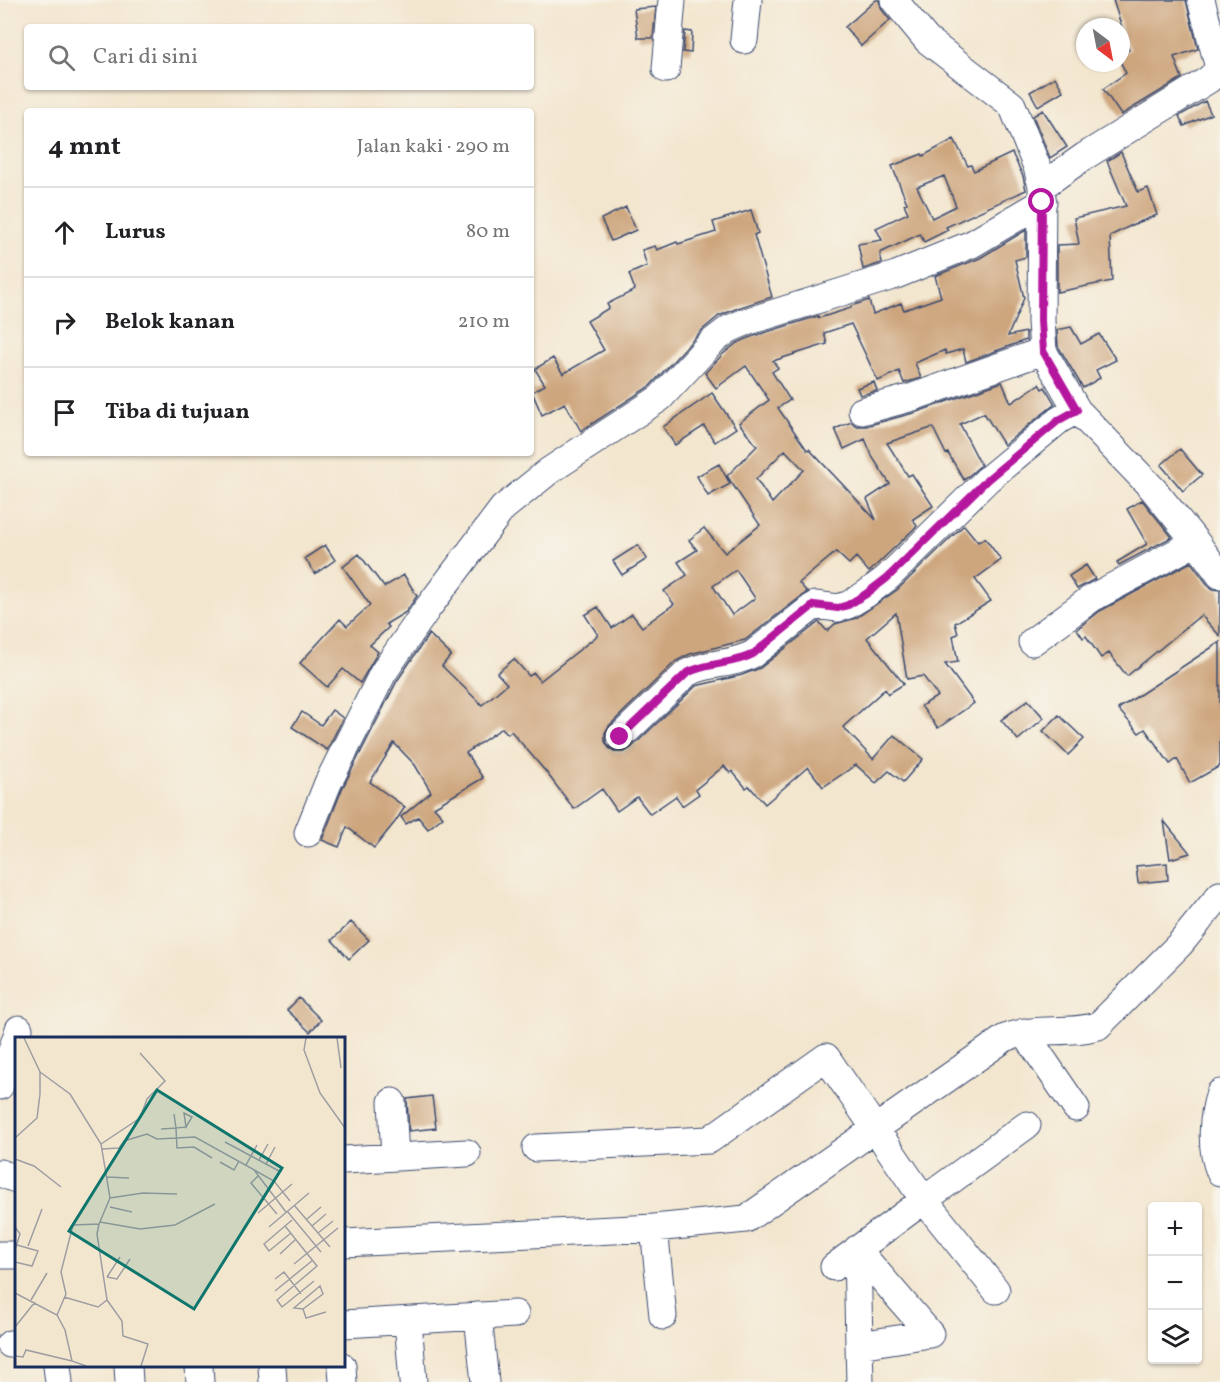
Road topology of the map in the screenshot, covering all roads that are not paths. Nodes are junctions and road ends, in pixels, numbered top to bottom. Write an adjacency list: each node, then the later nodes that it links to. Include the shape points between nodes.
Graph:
1 (672, 0): 6 (street)
2 (748, 0): 5 (street)
3 (894, 0): 7 (street, via 927,40 1012,105 1037,167)
4 (1201, 0): 7 (street, via 1218,64 1216,73 1084,156)
5 (744, 40)
6 (666, 69)
7 (1042, 194): 8 (street); 15 (street, via 972,244 896,275 729,329 660,398 549,471 503,508 383,673 328,783)
8 (1043, 351): 9 (street); 10 (street)
9 (1077, 410): 11 (street, via 1153,489); 14 (street, via 1059,420 988,479 866,594 838,608 814,605 744,659 687,673)
10 (862, 411)
11 (1196, 542): 12 (street); 13 (street, via 1092,598)
12 (1218, 569)
13 (1032, 642)
14 (620, 737)
15 (308, 833)
16 (1220, 895): 18 (street, via 1180,944 1098,1026)
17 (19, 1029): 19 (street)
18 (1024, 1032): 25 (street); 27 (street, via 987,1049)
19 (16, 1037)
20 (15, 1041): 21 (street)
21 (0, 1087): 23 (street)
22 (1220, 1093): 32 (street, via 1215,1107 1214,1150)
23 (15, 1094)
24 (392, 1102): 30 (street)
25 (1076, 1108)
26 (1027, 1125): 35 (street)
27 (875, 1128): 28 (street, via 826,1057 709,1140); 35 (street); 36 (street, via 746,1219)
28 (536, 1148)
29 (467, 1153): 30 (street)
30 (395, 1157): 31 (street)
31 (345, 1160)
32 (1220, 1172)
33 (0, 1173): 34 (street)
34 (15, 1179)
35 (924, 1200): 38 (street); 40 (street)
36 (654, 1228): 37 (street); 43 (street)
37 (345, 1243)
38 (857, 1249): 39 (street); 46 (street); 46 (street, via 930,1334)
39 (834, 1267)
40 (996, 1290)
41 (516, 1314): 42 (street)
42 (478, 1316): 44 (street); 59 (street)
43 (663, 1316)
44 (408, 1321): 45 (street); 58 (street)
45 (345, 1324)
46 (859, 1345): 52 (street)
47 (57, 1367): 53 (street)
48 (128, 1367): 54 (street)
49 (199, 1367): 55 (street)
50 (272, 1367): 56 (street)
51 (342, 1367): 57 (street)
52 (860, 1380)
53 (58, 1382)
54 (129, 1382)
55 (200, 1382)
56 (273, 1382)
57 (343, 1382)
58 (413, 1382)
59 (485, 1382)

